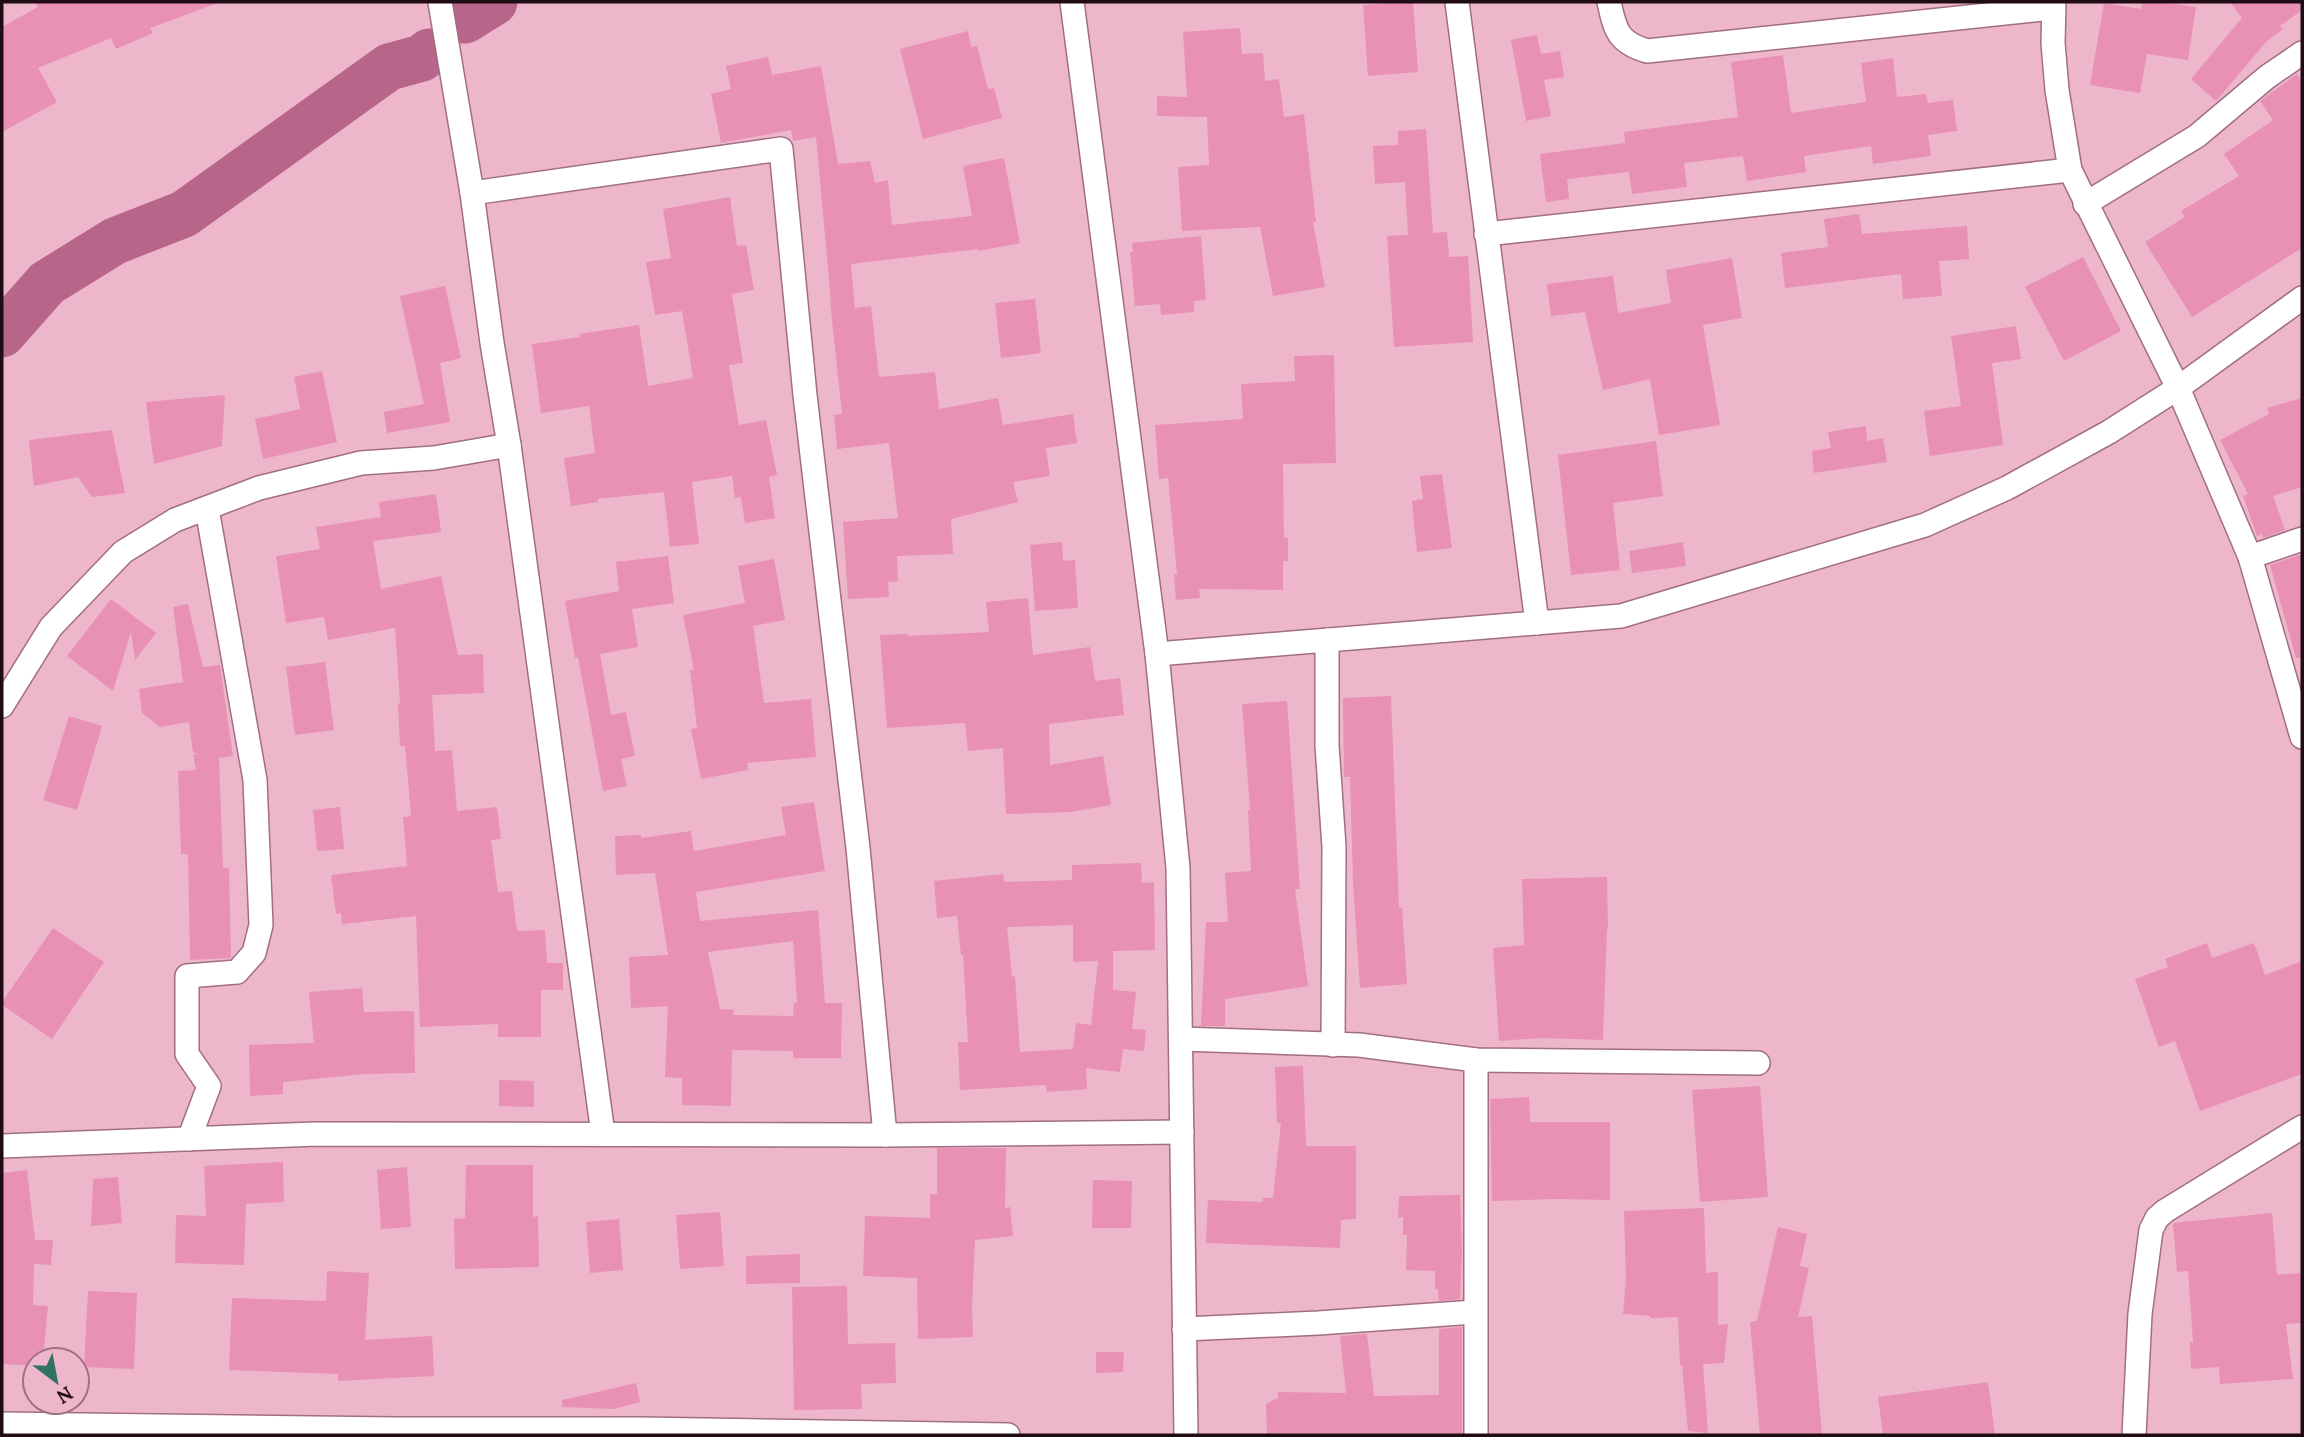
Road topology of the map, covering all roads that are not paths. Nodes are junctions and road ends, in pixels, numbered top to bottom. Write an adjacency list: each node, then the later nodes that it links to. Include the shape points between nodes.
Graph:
1 (440, 2): 8 (street)
2 (1072, 2): 19 (street)
3 (1457, 2): 10 (street)
4 (1609, 2): 5 (street, via 1619,37 1647,51)
5 (2054, 5): 7 (street, via 2057,90)
6 (2302, 53): 9 (street, via 2197,136)
7 (2070, 170): 9 (street); 10 (street)
8 (472, 193): 13 (street); 30 (street, via 781,149)
9 (2085, 204): 12 (street)
10 (1486, 234): 17 (street)
11 (2302, 298): 12 (street)
12 (2178, 388): 16 (street); 17 (street, via 2007,488 1925,525 1621,616)
13 (509, 445): 14 (street, via 433,458 361,463 259,488); 29 (street)
14 (207, 509): 21 (street, via 175,520 114,560 51,627); 31 (street, via 255,780 261,925 254,953 237,972 187,976 187,1054 209,1086)
15 (2302, 539): 16 (street)
16 (2250, 556): 20 (street)
17 (1537, 623): 18 (street)
18 (1327, 640): 19 (street); 24 (street)
19 (1157, 654): 23 (street, via 1178,868)
20 (2296, 692): 22 (street)
21 (2, 706)
22 (2302, 737)
23 (1181, 1039): 24 (street); 28 (street)
24 (1334, 1045): 25 (street)
25 (1476, 1060): 26 (street); 33 (street)
26 (1758, 1063)
27 (2302, 1127): 39 (street, via 2157,1218 2151,1230 2140,1314)
28 (1182, 1132): 30 (street); 34 (street)
29 (603, 1134): 30 (street); 31 (street)
30 (885, 1135)
31 (189, 1139): 32 (street)
32 (2, 1146)
33 (1475, 1311): 34 (street); 38 (street)
34 (1184, 1329): 37 (street)
35 (2, 1424): 36 (street)
36 (1008, 1435)
37 (1186, 1435)
38 (1476, 1435)
39 (2134, 1435)

